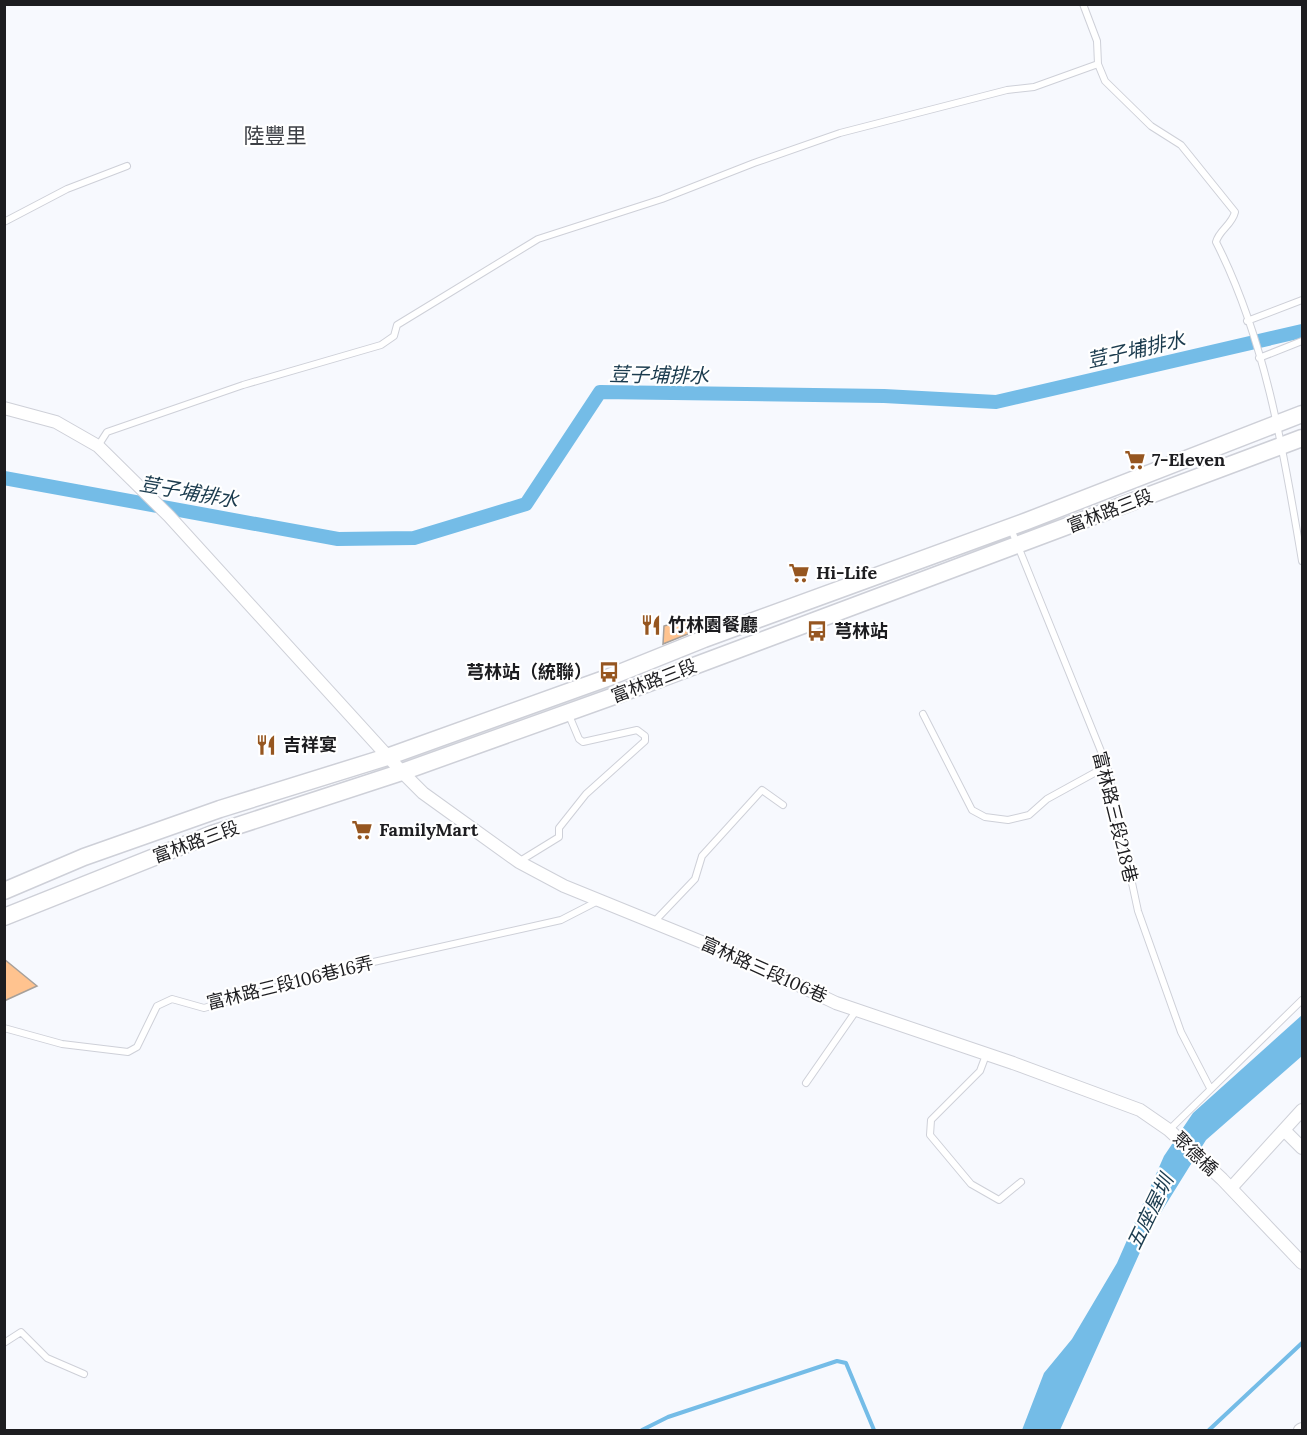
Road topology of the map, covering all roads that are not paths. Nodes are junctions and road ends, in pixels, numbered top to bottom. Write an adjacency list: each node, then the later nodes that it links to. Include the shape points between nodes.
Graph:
1 (1083, 4): 2 (lane, via 1097,41)
2 (1098, 64): 6 (lane, via 1105,81 1127,105 1150,126 1181,145 1235,212 1233,221 1216,242); 13 (lane, via 1034,87 1007,90 840,133 663,199 538,239 397,325 394,336 381,345 243,385 107,432)
3 (127, 166): 4 (lane, via 67,189)
4 (4, 222)
5 (1302, 300): 6 (lane)
6 (1247, 321): 8 (lane)
7 (1302, 341): 8 (lane)
8 (1259, 358): 11 (lane)
9 (4, 408): 13 (street, 富林路三段106巷, via 56,422)
10 (1302, 414): 11 (main road, 富林路三段)
11 (1276, 424): 14 (lane); 15 (main road, 富林路三段)
12 (1302, 438): 14 (main road, 富林路三段)
13 (98, 446): 24 (street, 富林路三段106巷, via 169,516)
14 (1283, 446): 16 (main road, 富林路三段); 17 (lane)
15 (1010, 527): 16 (lane, 富林路三段218巷); 18 (main road, 富林路三段)
16 (1016, 546): 19 (main road, 富林路三段); 25 (lane, 富林路三段218巷)
17 (1302, 561)
18 (704, 639): 19 (street); 20 (main road, 富林路三段)
19 (709, 659): 21 (main road, 富林路三段)
20 (607, 678): 21 (street); 24 (main road, 富林路三段)
21 (614, 696): 22 (main road, 富林路三段)
22 (568, 713): 26 (main road, 富林路三段); 28 (lane, via 583,742 637,730 645,736 644,744 586,794 560,828 559,837)
23 (923, 714): 25 (lane, via 972,810 985,817 1008,820 1029,815 1047,799)
24 (387, 757): 26 (street, 富林路三段106巷); 29 (main road, 富林路三段, via 220,809 84,857)
25 (1107, 766): 38 (lane, 富林路三段218巷, via 1138,911 1181,1032)
26 (402, 772): 28 (street, 富林路三段106巷, via 423,792); 31 (main road, 富林路三段, via 212,834)
27 (783, 805): 32 (lane, via 762,790 702,856 695,879)
28 (519, 862): 30 (street, 富林路三段106巷)
29 (4, 891)
30 (599, 900): 32 (street, 富林路三段106巷); 35 (lane, 富林路三段106巷16弄, via 561,920 329,972 204,1008 172,999 157,1006 137,1047 128,1052 62,1044)
31 (4, 917)
32 (652, 923): 34 (street, 富林路三段106巷, via 741,958)
33 (1302, 1000): 38 (lane)
34 (856, 1011): 36 (street, 富林路三段106巷); 37 (lane)
35 (4, 1029)
36 (986, 1055): 40 (street, 富林路三段106巷, via 1140,1110); 43 (lane, via 980,1071 931,1120 930,1135 971,1184 999,1200)
37 (806, 1083)
38 (1210, 1089): 40 (lane)
39 (1302, 1110): 41 (street)
40 (1169, 1130): 44 (street, 聚德橋)
41 (1284, 1130): 42 (street); 44 (street)
42 (1302, 1148)
43 (1021, 1182)
44 (1226, 1183): 45 (street)
45 (1302, 1263)
46 (4, 1343): 47 (lane, via 21,1332 47,1358)
47 (84, 1374)

